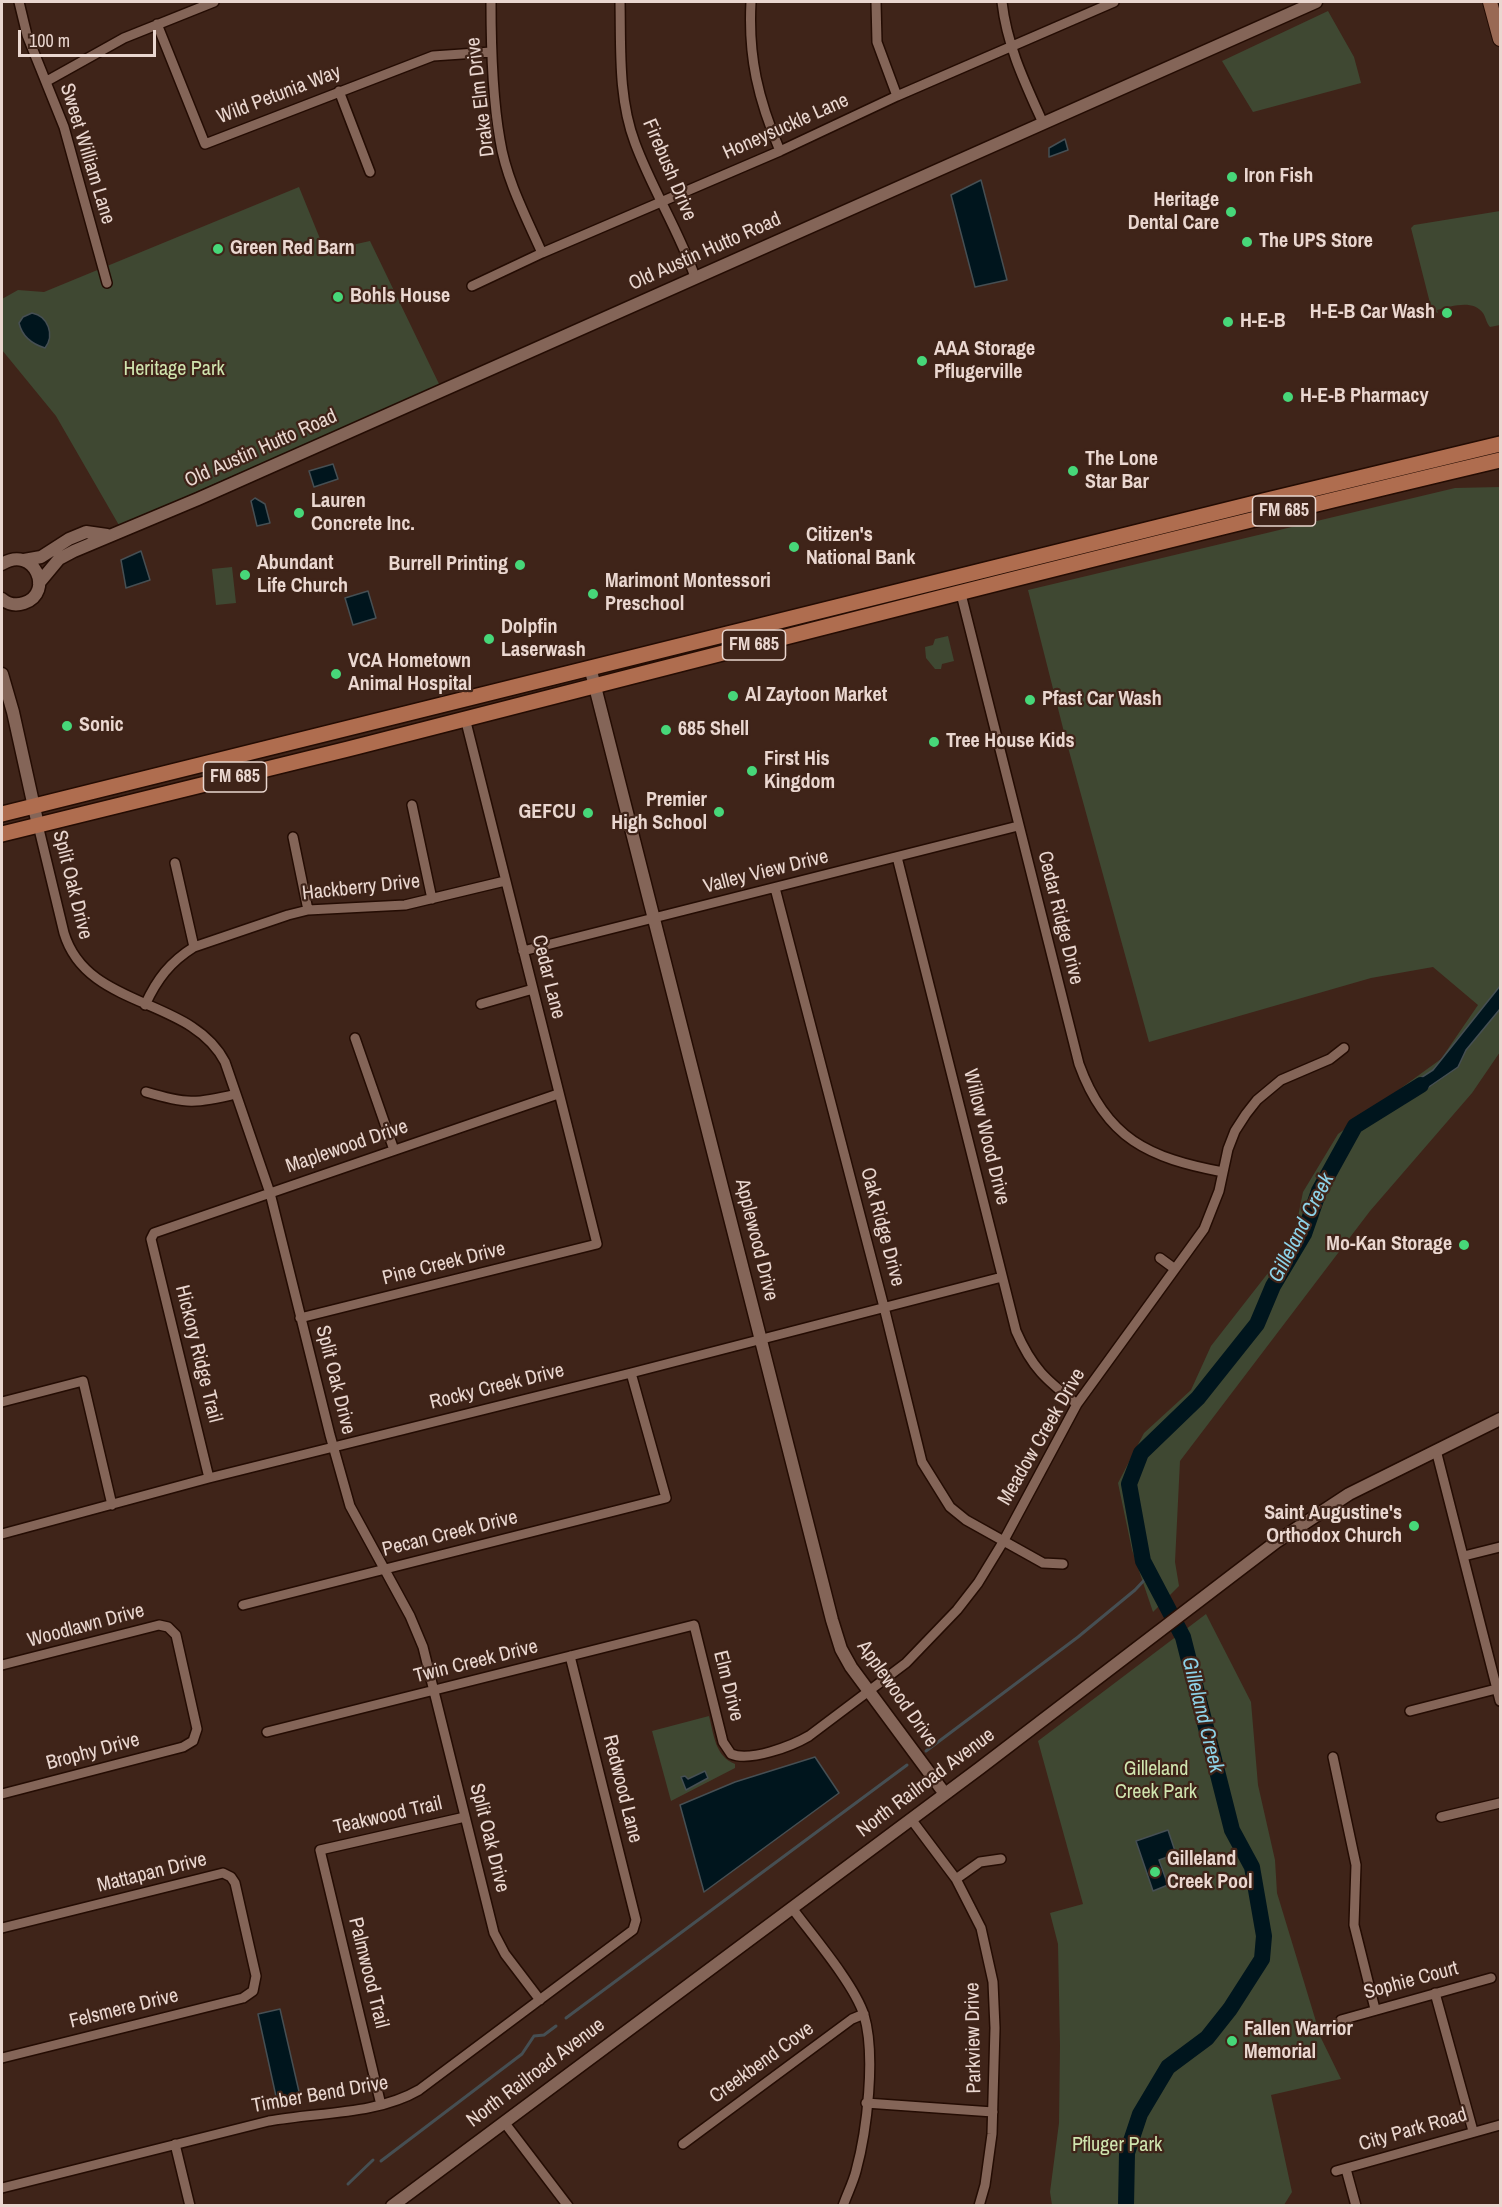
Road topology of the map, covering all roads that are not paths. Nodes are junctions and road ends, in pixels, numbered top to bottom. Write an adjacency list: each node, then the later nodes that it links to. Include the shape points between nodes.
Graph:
1 (19, 2): 15 (street, Sweet William Lane, via 27,35)
2 (214, 2): 11 (street)
3 (491, 2): 14 (street, Drake Elm Drive)
4 (620, 2): 21 (street, Firebush Drive, via 627,115)
5 (751, 2): 19 (street, via 749,36 753,67 766,118)
6 (876, 2): 17 (street, via 877,42)
7 (1002, 2): 13 (street)
8 (1114, 2): 13 (street, Honeysuckle Lane)
9 (1316, 2): 18 (street, Old Austin Hutto Road)
10 (1491, 2): 12 (main road)
11 (158, 24): 15 (street, via 124,38); 16 (street, Wild Petunia Way, via 205,144)
12 (1500, 39)
13 (1011, 47): 17 (street, Honeysuckle Lane); 18 (street)
14 (491, 52): 16 (street, Wild Petunia Way, via 433,56); 22 (street, Drake Elm Drive, via 500,141 514,188)
15 (47, 81): 24 (street, Sweet William Lane, via 64,127)
16 (339, 92): 20 (street)
17 (897, 96): 19 (street, Honeysuckle Lane)
18 (1043, 123): 23 (street, Old Austin Hutto Road)
19 (780, 151): 21 (street, Honeysuckle Lane)
20 (370, 172)
21 (662, 201): 22 (street, Honeysuckle Lane); 23 (street, Firebush Drive)
22 (542, 253): 25 (street, Honeysuckle Lane)
23 (695, 277): 28 (street, Old Austin Hutto Road)
24 (107, 283)
25 (472, 286)
26 (1500, 444): 29 (main road, FM 685)
27 (1500, 460): 32 (main road, FM 685)
28 (109, 536): 30 (street, Old Austin Hutto Road, via 86,532 41,557); 33 (street, Old Austin Hutto Road, via 59,559)
29 (1066, 550): 32 (street); 38 (main road, FM 685)
30 (24, 560): 31 (street, Old Austin Hutto Road); 33 (street, via 35,569)
31 (2, 564)
32 (1070, 566): 34 (main road, FM 685)
33 (39, 583): 36 (street, Old Austin Hutto Road, via 33,597)
34 (961, 594): 40 (main road, FM 685); 46 (street, Cedar Ridge Drive)
35 (2, 599): 36 (street)
36 (20, 605): 37 (street, Old Austin Hutto Road)
37 (2, 614)
38 (590, 667): 40 (street, Applewood Drive); 42 (main road, FM 685)
39 (2, 674): 42 (street)
40 (595, 684): 41 (main road, FM 685); 55 (street, Applewood Drive)
41 (465, 718): 45 (main road, FM 685); 51 (street, Cedar Lane)
42 (34, 805): 44 (main road, FM 685); 45 (street)
43 (411, 806): 53 (street)
44 (2, 814)
45 (38, 825): 47 (main road, FM 685); 60 (street, Split Oak Drive, via 72,955 101,982)
46 (1018, 826): 49 (street, Valley View Drive); 67 (street, Cedar Ridge Drive, via 1079,1064 1092,1095 1102,1111 1136,1143 1185,1165)
47 (2, 834)
48 (293, 837): 54 (street)
49 (897, 857): 52 (street, Valley View Drive); 73 (street, Willow Wood Drive)
50 (175, 863): 56 (street)
51 (505, 881): 53 (street, Hackberry Drive); 57 (street, Cedar Lane)
52 (775, 888): 55 (street, Valley View Drive); 74 (street, Oak Ridge Drive)
53 (432, 899): 54 (street, Hackberry Drive, via 378,908)
54 (308, 910): 56 (street, Hackberry Drive)
55 (654, 919): 57 (street, Valley View Drive); 76 (street, Applewood Drive)
56 (194, 948): 60 (street, Hackberry Drive, via 161,974)
57 (523, 951): 58 (street, Cedar Lane)
58 (533, 989): 59 (street); 65 (street, Cedar Lane)
59 (481, 1004)
60 (145, 1005): 64 (street, Split Oak Drive, via 205,1034 220,1052)
61 (355, 1038): 66 (street)
62 (1344, 1048): 67 (street, Meadow Creek Drive, via 1330,1059 1281,1080 1257,1100 1235,1131)
63 (146, 1092): 64 (street, via 196,1102)
64 (236, 1094): 68 (street, Split Oak Drive)
65 (558, 1094): 66 (street, Maplewood Drive); 70 (street, Cedar Lane)
66 (394, 1150): 68 (street, Maplewood Drive)
67 (1223, 1172): 72 (street, Meadow Creek Drive, via 1204,1229)
68 (270, 1193): 69 (street, Maplewood Drive, via 154,1233); 75 (street, Split Oak Drive)
69 (151, 1239): 83 (street, Hickory Ridge Trail)
70 (597, 1244): 75 (street, Pine Creek Drive)
71 (1160, 1258): 72 (street)
72 (1175, 1269): 79 (street, Meadow Creek Drive)
73 (1002, 1277): 74 (street, Rocky Creek Drive); 79 (street, Willow Wood Drive, via 1024,1349 1037,1371)
74 (884, 1307): 76 (street, Rocky Creek Drive); 86 (street, Oak Ridge Drive, via 922,1462 950,1507)
75 (300, 1318): 81 (street, Split Oak Drive)
76 (760, 1338): 77 (street, Rocky Creek Drive); 97 (street, Applewood Drive, via 832,1620 851,1668)
77 (631, 1373): 81 (street, Rocky Creek Drive); 90 (street, Pecan Creek Drive, via 666,1498)
78 (2, 1402): 84 (street, via 83,1381)
79 (1077, 1404): 86 (street, Meadow Creek Drive)
80 (1500, 1419): 82 (street, North Railroad Avenue)
81 (333, 1446): 83 (street, Rocky Creek Drive); 90 (street, Split Oak Drive, via 350,1506)
82 (1436, 1450): 88 (street); 105 (street, North Railroad Avenue, via 1349,1494 1276,1542)
83 (209, 1478): 84 (street, Rocky Creek Drive)
84 (112, 1505): 85 (street, Rocky Creek Drive)
85 (2, 1534)
86 (1003, 1542): 89 (street, Oak Ridge Drive, via 1043,1563); 97 (street, Meadow Creek Drive, via 957,1610 906,1663)
87 (1500, 1547): 88 (street)
88 (1464, 1556): 95 (street)
89 (1063, 1563)
90 (384, 1569): 91 (street, Pecan Creek Drive); 96 (street, Split Oak Drive, via 419,1634)
91 (243, 1605)
92 (694, 1625): 93 (street, Twin Creek Drive); 102 (street, Elm Drive, via 723,1742)
93 (570, 1656): 96 (street, Twin Creek Drive); 115 (street, Redwood Lane, via 636,1920)
94 (2, 1665): 101 (street, Woodlawn Drive, via 159,1625 168,1627 176,1635 197,1728)
95 (1499, 1689): 98 (street); 99 (street)
96 (434, 1691): 100 (street, Twin Creek Drive); 107 (street, Split Oak Drive)
97 (869, 1693): 102 (street, Meadow Creek Drive, via 801,1741 745,1758); 105 (street, Applewood Drive)
98 (1500, 1701)
99 (1410, 1711)
100 (267, 1732)
101 (193, 1741): 104 (street, Brophy Drive, via 183,1747)
102 (731, 1754)
103 (1333, 1757): 120 (street, via 1356,1865 1354,1925)
104 (2, 1794)
105 (945, 1794): 109 (street, North Railroad Avenue)
106 (1500, 1803): 108 (street)
107 (465, 1817): 110 (street, Teakwood Trail); 119 (street, Split Oak Drive, via 494,1933)
108 (1441, 1817)
109 (911, 1819): 112 (street, Parkview Drive); 113 (street, North Railroad Avenue)
110 (320, 1850): 125 (street, Palmwood Trail)
111 (1001, 1859): 112 (street, via 980,1862)
112 (956, 1879): 126 (street, Parkview Drive, via 981,1928 993,1982)
113 (792, 1908): 121 (street, via 844,1979); 127 (street, North Railroad Avenue)
114 (2, 1928): 117 (street, Mattapan Drive, via 223,1874 235,1883 256,1976)
115 (633, 1930): 119 (street, Timber Bend Drive)
116 (1491, 1978): 118 (street, Sophie Court)
117 (253, 1991): 123 (street, Felsmere Drive, via 243,1998)
118 (1435, 1993): 120 (street, Sophie Court); 129 (street)
119 (540, 2000): 125 (street, Timber Bend Drive, via 419,2090)
120 (1375, 2008): 122 (street, Sophie Court)
121 (864, 2014): 124 (street, via 869,2055); 131 (street, Creekbend Cove)
122 (1341, 2020)
123 (2, 2058)
124 (866, 2103): 126 (street); 136 (street, via 856,2173)
125 (381, 2105): 130 (street, Timber Bend Drive, via 298,2115)
126 (993, 2112): 137 (street, Parkview Drive, via 988,2169)
127 (504, 2122): 134 (street, North Railroad Avenue); 135 (street)
128 (1500, 2125): 129 (street, City Park Road)
129 (1473, 2131): 138 (street, City Park Road, via 1341,2170)
130 (175, 2144): 132 (street, Timber Bend Drive); 133 (street)
131 (683, 2144)
132 (2, 2188)
133 (190, 2205)
134 (392, 2205)
135 (568, 2205)
136 (843, 2205)
137 (979, 2205)
138 (1356, 2205)

